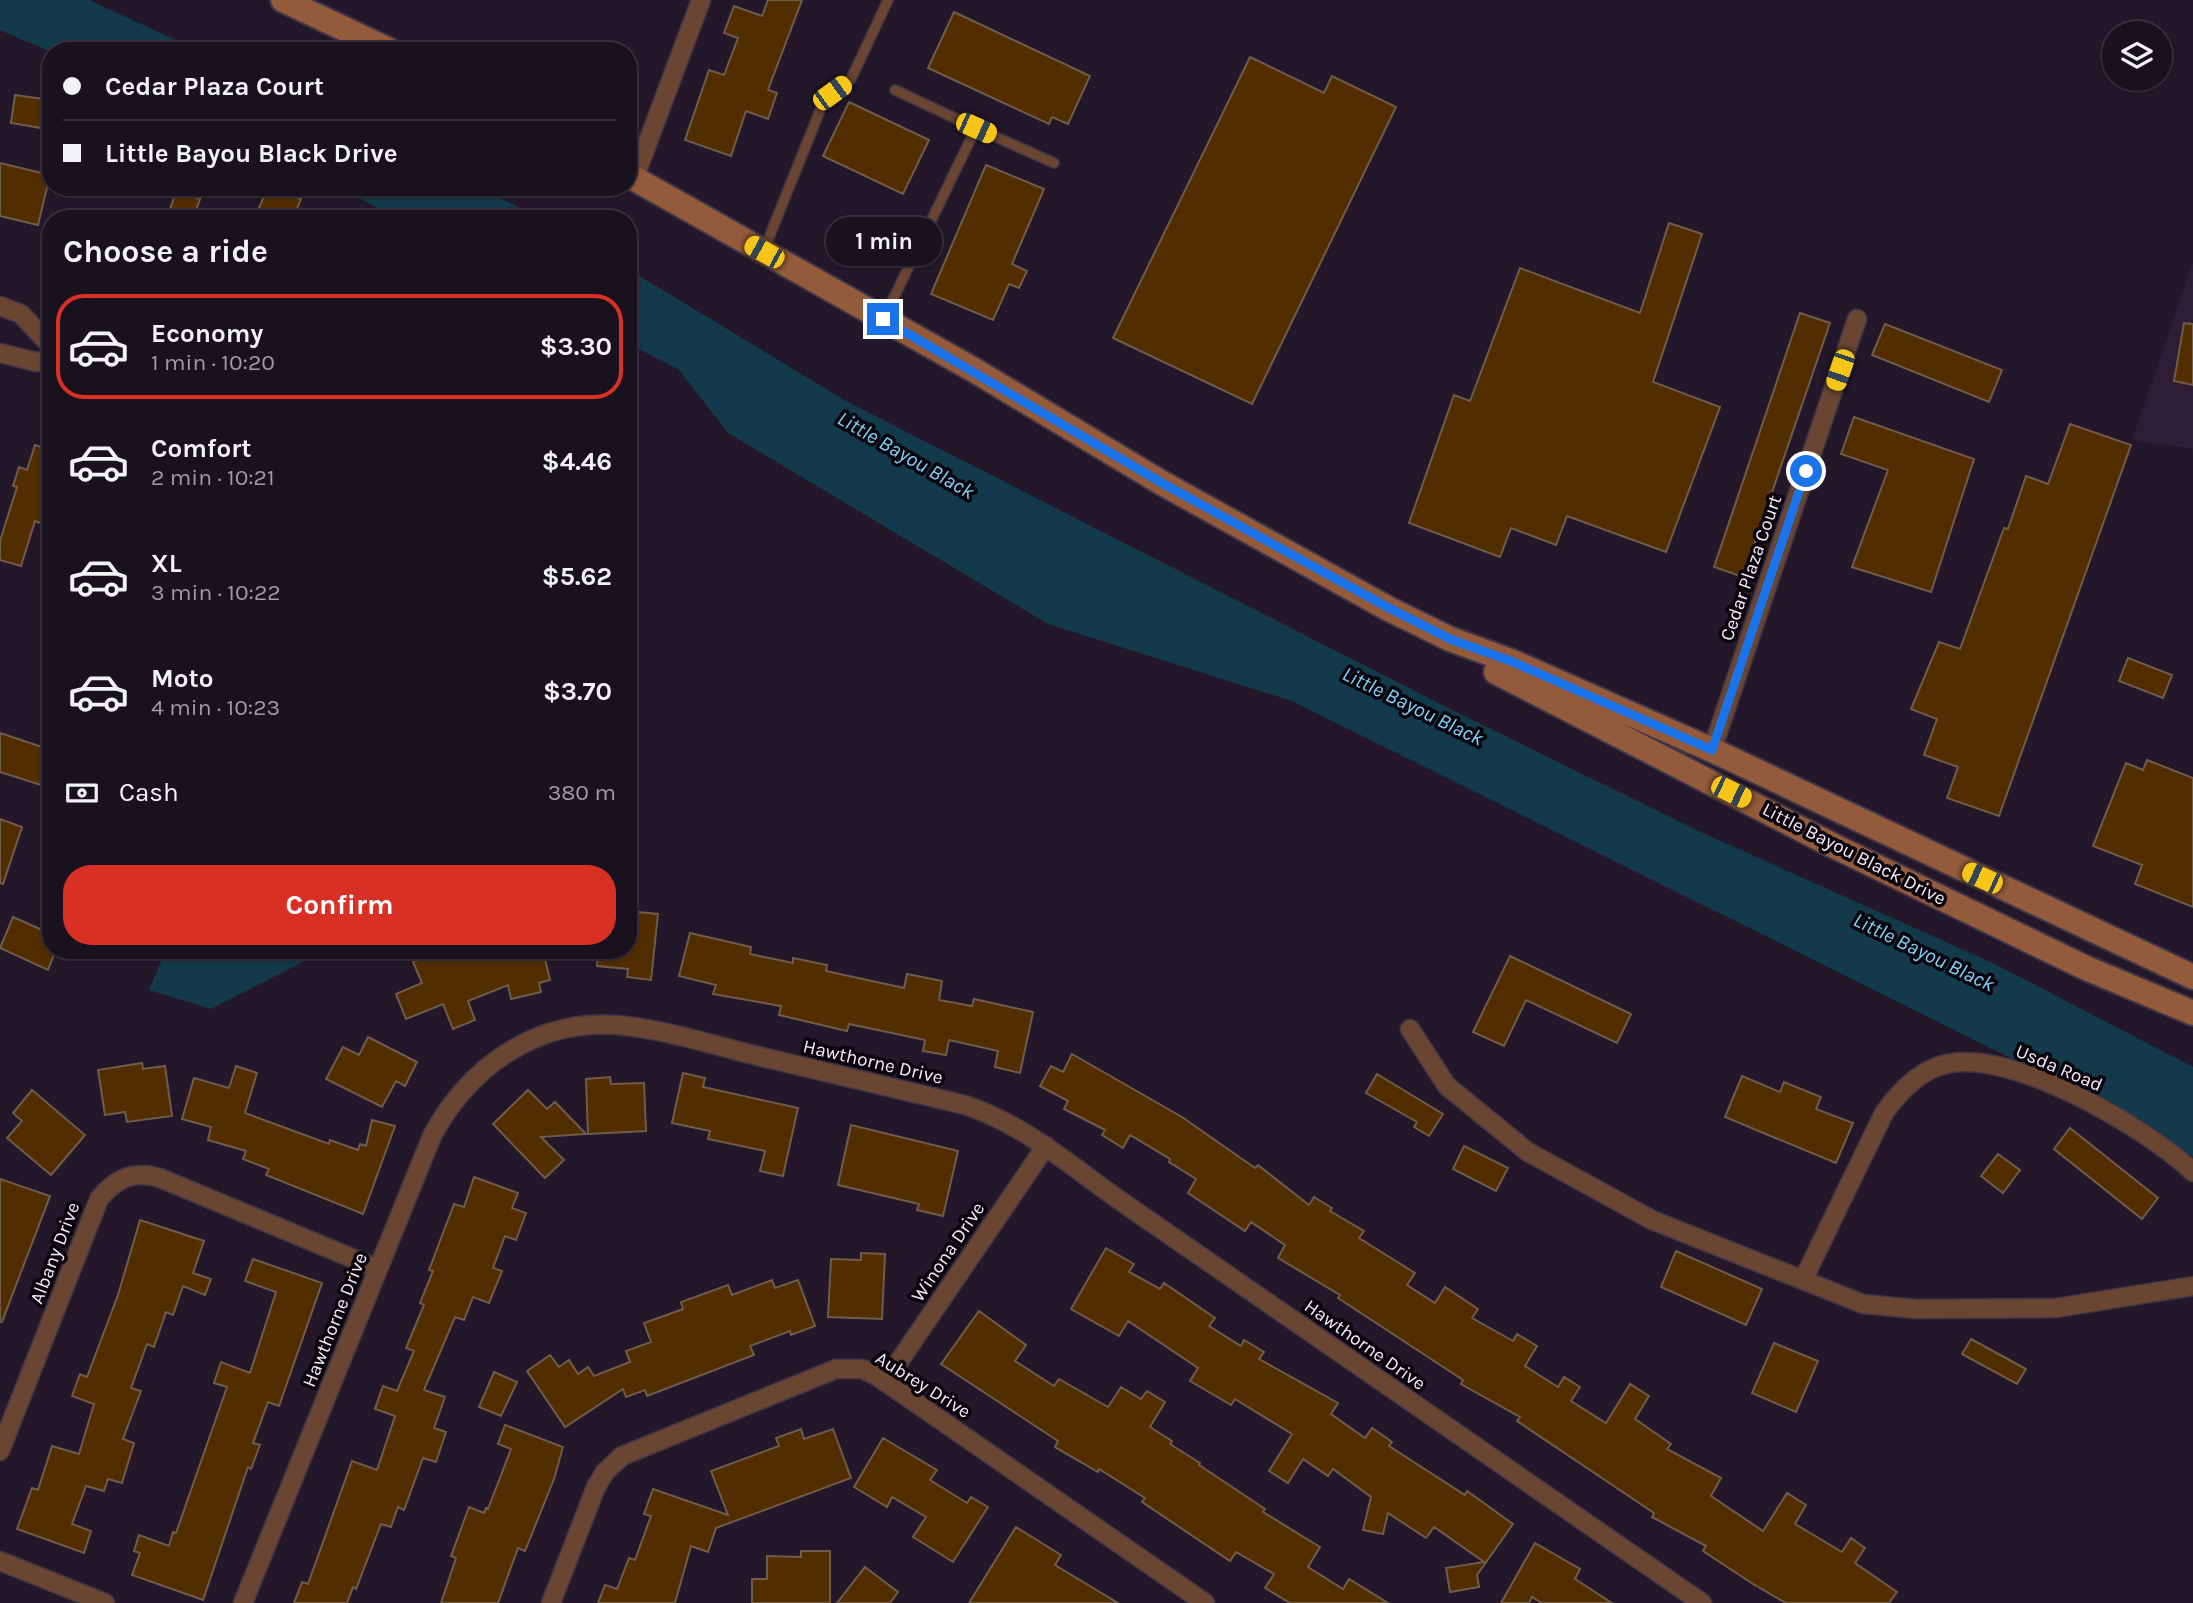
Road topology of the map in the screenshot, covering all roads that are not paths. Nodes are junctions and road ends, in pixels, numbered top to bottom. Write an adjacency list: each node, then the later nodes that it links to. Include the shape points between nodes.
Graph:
1 (283, 0): 4 (main road)
2 (701, 0): 7 (street)
3 (888, 0): 10 (lane, via 851,79 823,103)
4 (372, 42)
5 (895, 90): 6 (lane)
6 (976, 128): 8 (lane); 12 (lane)
7 (637, 162)
8 (1054, 163)
9 (637, 180): 10 (main road, Little Bayou Black Drive)
10 (764, 252): 12 (main road, Little Bayou Black Drive)
11 (0, 306): 14 (street, via 21,314)
12 (883, 319): 17 (main road, Little Bayou Black Drive, via 1162,483)
13 (1857, 319): 18 (street, Cedar Plaza Court)
14 (42, 336)
15 (0, 353): 16 (street)
16 (42, 361)
17 (1450, 639): 18 (main road, Little Bayou Black Drive); 20 (main road, Little Bayou Black Drive, via 1498,673 1832,845 2086,968)
18 (1712, 750): 19 (main road, Little Bayou Black Drive)
19 (2193, 977)
20 (2193, 1013)
21 (1410, 1029): 25 (street, via 1447,1086 1528,1152 1651,1220)
22 (1046, 1146): 24 (street, Hawthorne Drive, via 1002,1119 965,1105 656,1031 619,1025 575,1027 513,1048 458,1094 432,1136); 27 (street, Winona Drive); 34 (street, Hawthorne Drive)
23 (2193, 1172): 25 (street, Usda Road, via 2120,1119 2065,1091 1978,1060 1944,1064 1915,1079 1884,1113)
24 (378, 1269): 28 (street, Albany Drive, via 160,1178 136,1174 122,1178 99,1199); 31 (street, Hawthorne Drive)
25 (1803, 1280): 26 (street, via 1863,1304 1916,1310 2056,1308)
26 (2193, 1286)
27 (885, 1382): 32 (street, Aubrey Drive, via 863,1369 836,1369 622,1456 596,1487); 33 (street, Aubrey Drive)
28 (0, 1451)
29 (0, 1561): 30 (street)
30 (105, 1603)
31 (243, 1603)
32 (551, 1603)
33 (1205, 1603)
34 (1702, 1603)

